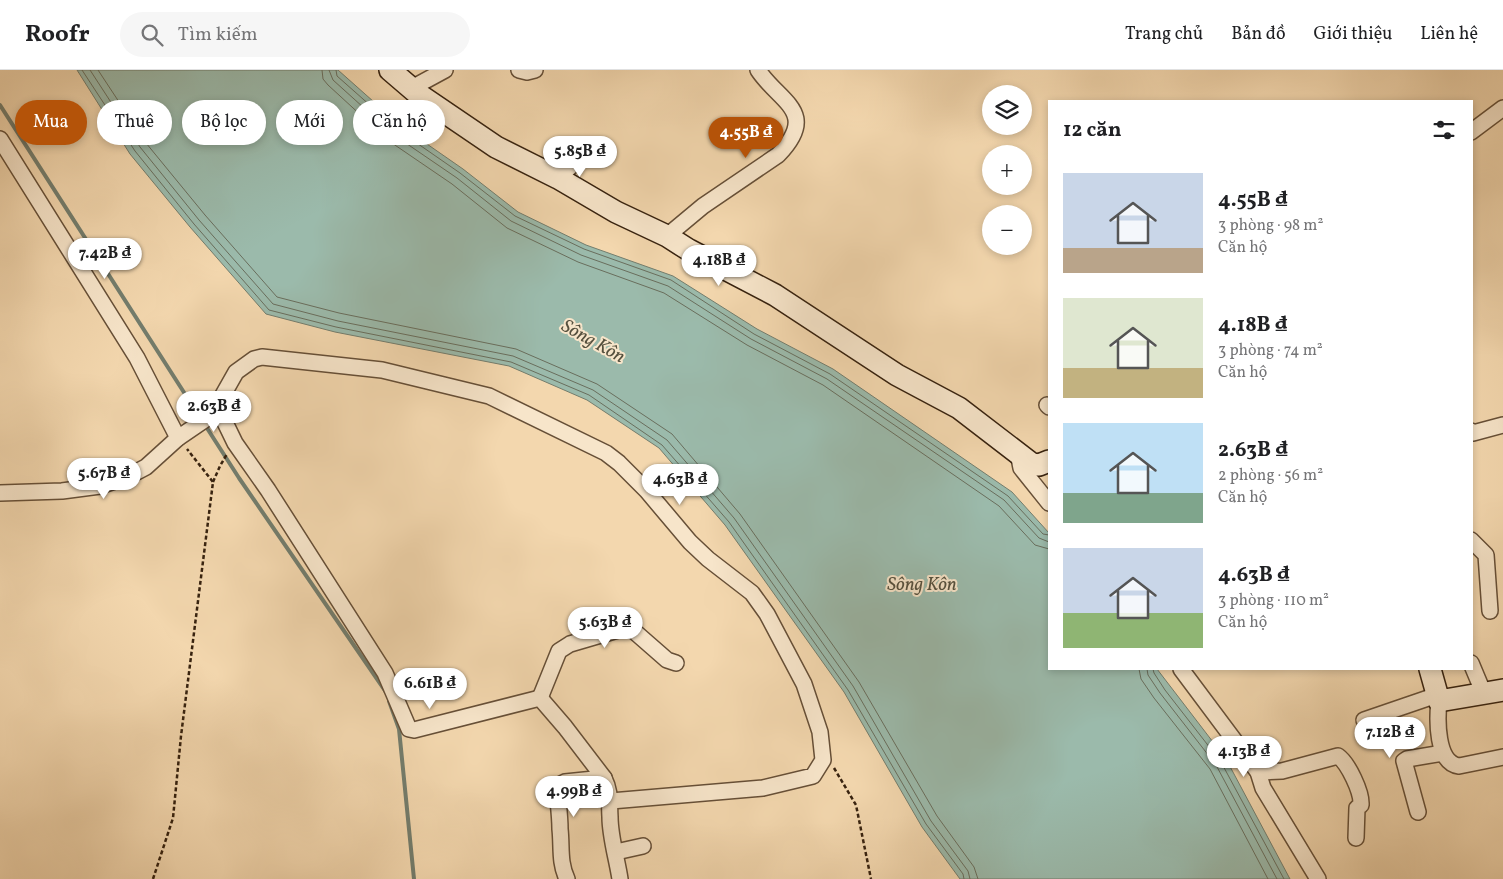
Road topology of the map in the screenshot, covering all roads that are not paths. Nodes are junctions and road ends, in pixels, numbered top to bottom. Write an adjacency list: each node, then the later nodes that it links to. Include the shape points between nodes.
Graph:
1 (390, 70): 6 (street)
2 (445, 70): 6 (street)
3 (519, 70): 4 (street)
4 (535, 70)
5 (764, 72): 12 (street, via 793,109 796,118 787,146)
6 (410, 89): 11 (street, via 496,147)
7 (1503, 108): 8 (street)
8 (1473, 130)
9 (0, 139): 16 (street, via 137,358)
10 (581, 156): 11 (street)
11 (558, 178): 12 (street, via 616,212)
12 (667, 236): 17 (street, via 775,296 898,375 959,408)
13 (215, 412): 16 (street); 28 (street, via 386,673 410,729); 35 (street, via 236,372 262,357 382,370 481,394 599,449 619,463 690,542 752,593 767,614 804,684 820,732 822,749 823,760 813,776 771,786)
14 (1503, 425): 15 (street)
15 (1473, 433)
16 (178, 438): 19 (street, via 146,467 100,486)
17 (1018, 453): 18 (street, via 1032,464); 20 (street, via 1021,468)
18 (1048, 461)
19 (0, 493)
20 (1048, 502)
21 (1473, 542): 22 (street, via 1486,555)
22 (1490, 612)
23 (676, 663): 28 (street, via 667,660 635,632 621,629 570,644 559,651)
24 (1473, 666): 27 (street)
25 (1182, 670): 33 (street)
26 (1430, 670): 29 (street)
27 (1493, 692): 29 (street)
28 (540, 698): 34 (street)
29 (1438, 698): 30 (street); 31 (street, via 1437,722)
30 (1364, 720)
31 (1443, 753): 32 (street, via 1447,761 1459,766); 36 (street, via 1404,761)
32 (1503, 757)
33 (1258, 772): 37 (street, via 1282,771 1338,756 1360,796); 42 (street, via 1264,788)
34 (604, 778): 35 (street); 40 (street, via 565,782 557,789 559,843)
35 (611, 801): 39 (street, via 610,817)
36 (1418, 812)
37 (1356, 838)
38 (643, 846): 39 (street)
39 (616, 852): 41 (street)
40 (567, 879)
41 (620, 879)
42 (1318, 879)

